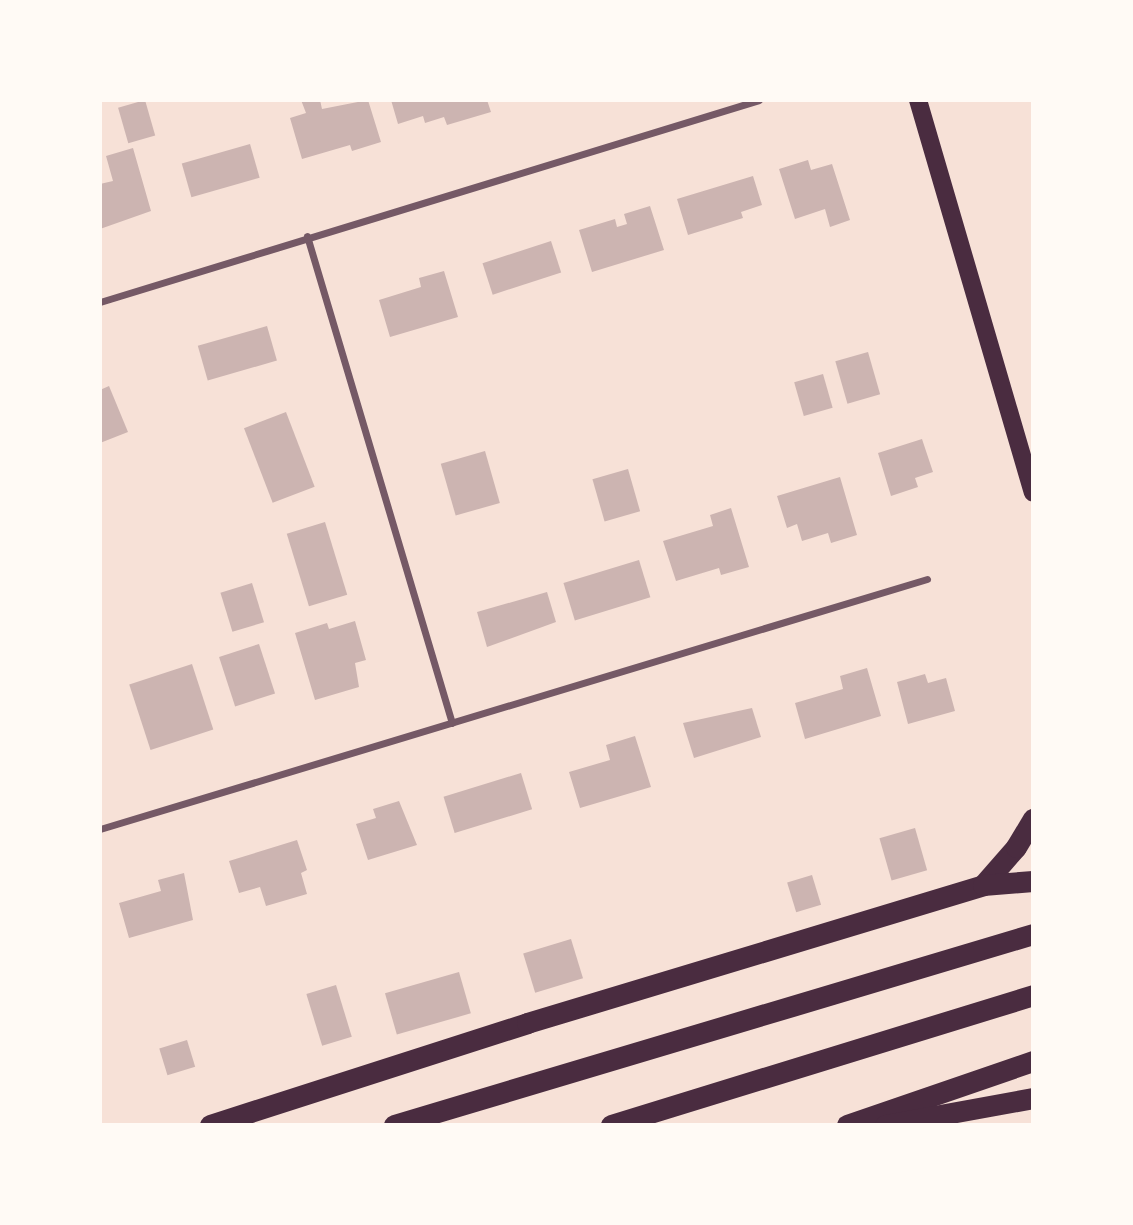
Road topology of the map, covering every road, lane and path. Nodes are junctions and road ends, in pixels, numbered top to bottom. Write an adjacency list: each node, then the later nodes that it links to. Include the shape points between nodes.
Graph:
1 (759, 100): 3 (street)
2 (918, 100): 5 (main road)
3 (307, 236): 4 (street); 7 (street)
4 (100, 302)
5 (1033, 492)
6 (927, 579): 7 (street)
7 (452, 723): 9 (street)
8 (1033, 819): 11 (highway)
9 (100, 829)
10 (1033, 881): 11 (highway)
11 (983, 885): 16 (highway)
12 (1033, 933): 17 (highway)
13 (1024, 998): 18 (highway)
14 (1033, 1061): 19 (highway)
15 (1033, 1098): 20 (highway)
16 (210, 1125)
17 (394, 1125)
18 (611, 1125)
19 (847, 1125)
20 (885, 1125)

